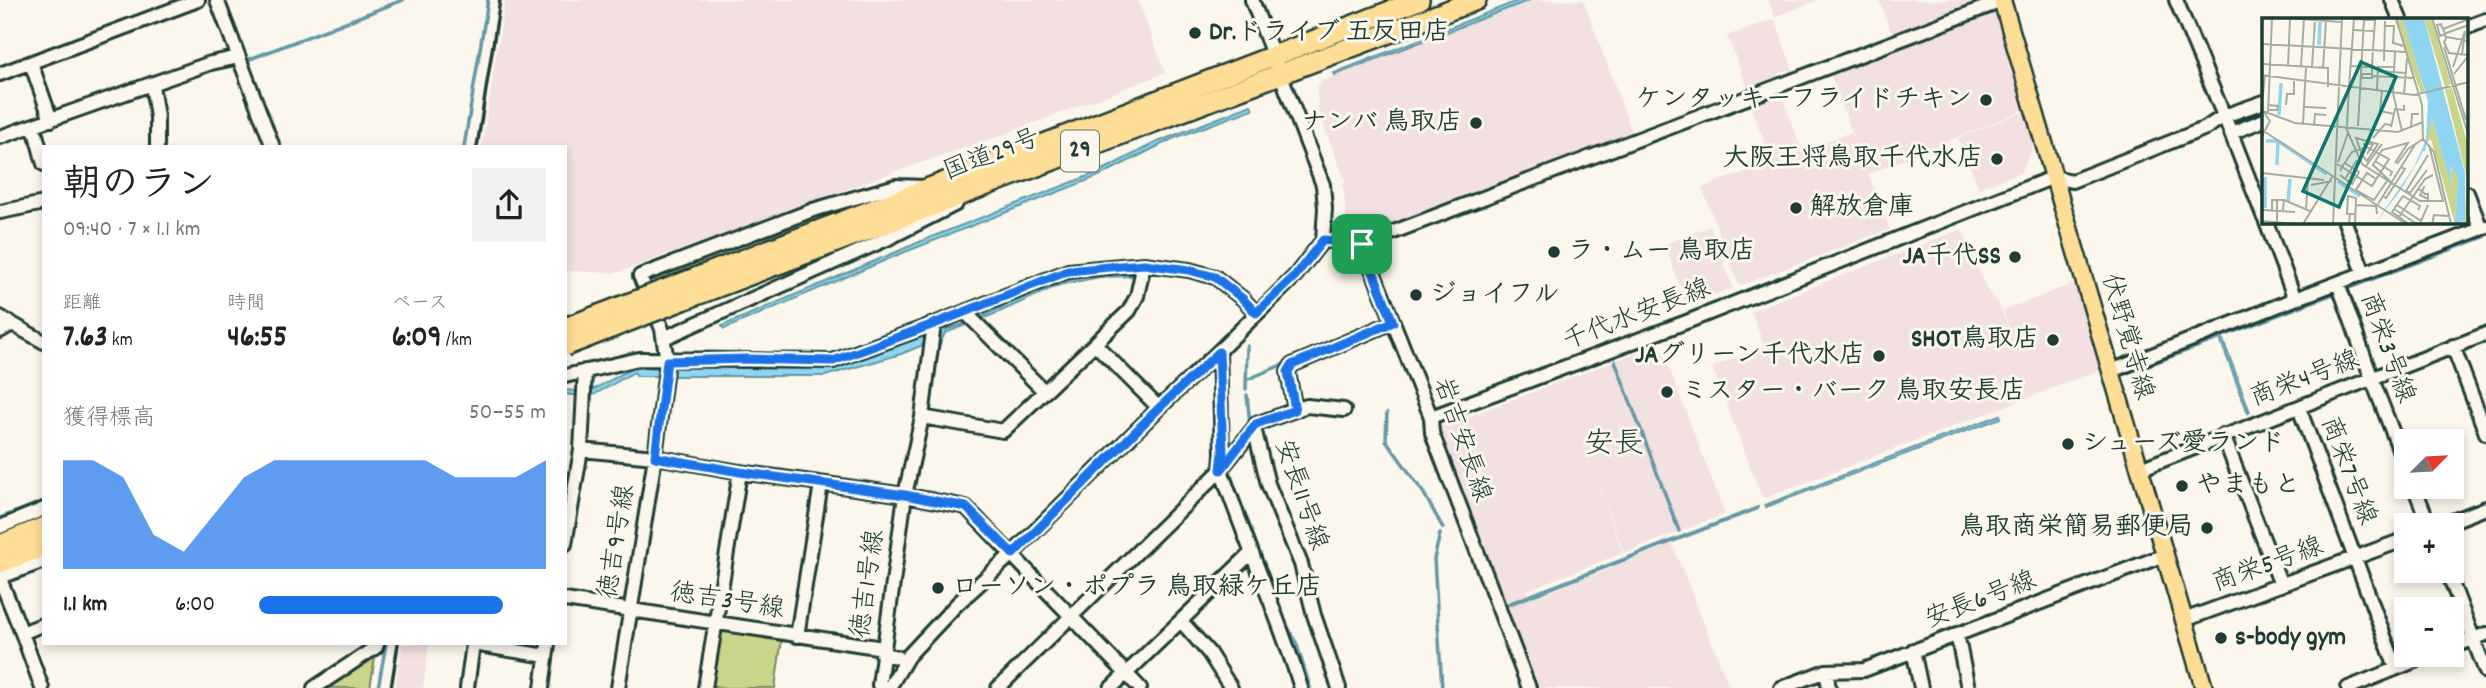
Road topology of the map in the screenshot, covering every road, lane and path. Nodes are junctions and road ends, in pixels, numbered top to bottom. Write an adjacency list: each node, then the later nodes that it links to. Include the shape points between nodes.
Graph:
1 (198, 0): 13 (street)
2 (217, 0): 12 (street)
3 (1252, 0): 14 (street)
4 (1419, 0): 14 (highway, 国道29号 / 29)
5 (1476, 0): 14 (highway, 国道29号 / 29)
6 (2002, 0): 27 (main road, 伏野覚寺線); 38 (street)
7 (2176, 0): 18 (street)
8 (2392, 0): 9 (street)
9 (2400, 18)
10 (2486, 20): 11 (street)
11 (2468, 27)
12 (239, 57): 16 (street); 25 (street)
13 (30, 63): 15 (street); 19 (street)
14 (1277, 65): 28 (highway, 国道29号 / 29); 29 (highway, 国道29号 / 29); 37 (street, via 1323,185)
15 (0, 74)
16 (152, 85): 19 (street); 24 (street)
17 (2262, 103): 18 (street, 千代水安長線)
18 (2224, 116): 22 (street); 27 (street, 千代水安長線, via 2206,128 2072,181)
19 (51, 120): 21 (street)
20 (2262, 121): 22 (street)
21 (34, 127): 23 (street); 26 (street)
22 (2231, 133): 33 (street)
23 (0, 138)
24 (157, 145)
25 (272, 145)
26 (42, 157)
27 (2054, 177): 60 (main road, 伏野覚寺線); 69 (street, 千代水安長線)
28 (931, 187): 42 (highway, 国道29号 / 29); 52 (street, 徳吉9号線, via 906,184 813,210 640,276)
29 (980, 188): 42 (highway, 国道29号 / 29); 52 (street, via 901,233)
30 (2468, 195): 36 (street)
31 (42, 203): 32 (street)
32 (0, 212)
33 (2262, 212)
34 (2267, 224): 43 (street)
35 (2346, 224): 40 (street)
36 (2483, 228): 40 (street)
37 (1323, 240): 38 (street); 45 (street, via 1295,276)
38 (1362, 244): 47 (street, 岩吉安長線)
39 (1144, 264): 44 (street, via 1068,271); 45 (street, via 1215,277); 55 (street, via 1129,311)
40 (2364, 273): 41 (street)
41 (2338, 283): 43 (street); 62 (street, 商栄3号線)
42 (680, 293): 49 (highway, 国道29号 / 29, bridge); 54 (highway, 国道29号 / 29, bridge)
43 (2295, 299): 60 (street)
44 (965, 312): 48 (street); 63 (street)
45 (1256, 313): 57 (street)
46 (6, 321): 50 (street); 53 (street)
47 (1393, 322): 66 (street, 安長11号線, via 1292,365 1288,372); 69 (street, 岩吉安長線)
48 (934, 324): 58 (street, via 833,361); 68 (street, 徳吉1号線)
49 (567, 327)
50 (0, 331)
51 (2486, 334): 56 (street, 商栄4号線)
52 (664, 338): 58 (street, 徳吉9号線)
53 (42, 341)
54 (567, 345)
55 (1096, 345): 63 (street); 64 (street)
56 (2453, 346): 62 (street, 商栄4号線); 71 (street)
57 (1219, 352): 64 (street); 77 (street)
58 (667, 363): 59 (street, via 639,359); 75 (street, 徳吉9号線)
59 (585, 371): 61 (street); 74 (street)
60 (2111, 371): 76 (main road, 伏野覚寺線)
61 (567, 376)
62 (2372, 379): 65 (street, 商栄4号線); 73 (street, 商栄3号線)
63 (1045, 393): 68 (street, via 1003,431)
64 (1159, 408): 90 (street)
65 (2299, 408): 72 (street, 商栄4号線); 93 (street, 商栄7号線)
66 (1295, 410): 67 (street, via 1307,406); 70 (street, 安長11号線)
67 (1344, 410)
68 (922, 416): 80 (street, 徳吉1号線)
69 (1430, 417): 134 (street, 岩吉安長線, via 1432,433)
70 (1254, 428): 77 (street); 133 (street, 安長11号線, via 1268,484 1301,565)
71 (2486, 433)
72 (2223, 435): 76 (street, 商栄4号線); 98 (street)
73 (2394, 436)
74 (581, 450): 75 (street); 86 (street)
75 (655, 457): 78 (street); 100 (street, 徳吉9号線)
76 (2140, 469): 92 (main road, 伏野覚寺線)
77 (1221, 470): 91 (street); 101 (street)
78 (740, 472): 79 (street); 104 (street)
79 (821, 484): 80 (street); 108 (street)
80 (905, 495): 90 (street, via 966,507); 115 (street, 徳吉1号線)
81 (2486, 508): 83 (street)
82 (42, 510): 84 (street)
83 (2464, 516)
84 (0, 527)
85 (42, 528): 88 (highway)
86 (567, 532)
87 (2394, 544): 93 (street, 商栄5号線)
88 (0, 545)
89 (42, 547): 95 (highway)
90 (1013, 554): 101 (street); 121 (street, via 957,604)
91 (1251, 554): 103 (street); 132 (street)
92 (2165, 555): 102 (main road, 伏野覚寺線); 107 (street, 安長6号線)
93 (2356, 559): 98 (street, 商栄5号線); 117 (street, 商栄7号線)
94 (42, 562): 96 (street)
95 (0, 563)
96 (0, 578): 106 (street)
97 (2453, 583): 109 (street)
98 (2281, 585): 102 (street, 商栄5号線)
99 (567, 600): 100 (street, 徳吉3号線)
100 (631, 610): 104 (street, 徳吉3号線); 126 (street, 徳吉9号線)
101 (1072, 615): 120 (street); 128 (street)
102 (2184, 620): 139 (main road, 伏野覚寺線)
103 (1181, 621): 120 (street); 131 (street)
104 (715, 624): 108 (street, 徳吉3号線); 127 (street)
105 (42, 625): 106 (street)
106 (22, 633): 122 (street)
107 (1957, 634): 114 (street, 安長6号線); 138 (street)
108 (797, 636): 115 (street, 徳吉3号線)
109 (2480, 637): 119 (street)
110 (474, 645): 124 (street)
111 (486, 645): 113 (street)
112 (373, 646): 123 (street)
113 (547, 650): 125 (street)
114 (1913, 650): 118 (street, 安長6号線, via 1864,670); 137 (street)
115 (882, 651): 116 (street, 徳吉3号線); 121 (street, 徳吉1号線)
116 (897, 657)
117 (2396, 668): 140 (street)
118 (1826, 671): 135 (street, 安長6号線); 136 (street)
119 (2486, 672)
120 (1126, 674): 129 (street); 130 (street)
121 (884, 687)
122 (42, 688)
123 (314, 688)
124 (467, 688)
125 (542, 688)
126 (618, 688)
127 (705, 688)
128 (998, 688)
129 (1111, 688)
130 (1140, 688)
131 (1231, 688)
132 (1301, 688)
133 (1339, 688)
134 (1529, 688)
135 (1781, 688)
136 (1829, 688)
137 (1921, 688)
138 (1968, 688)
139 (2204, 688)
140 (2348, 688)

